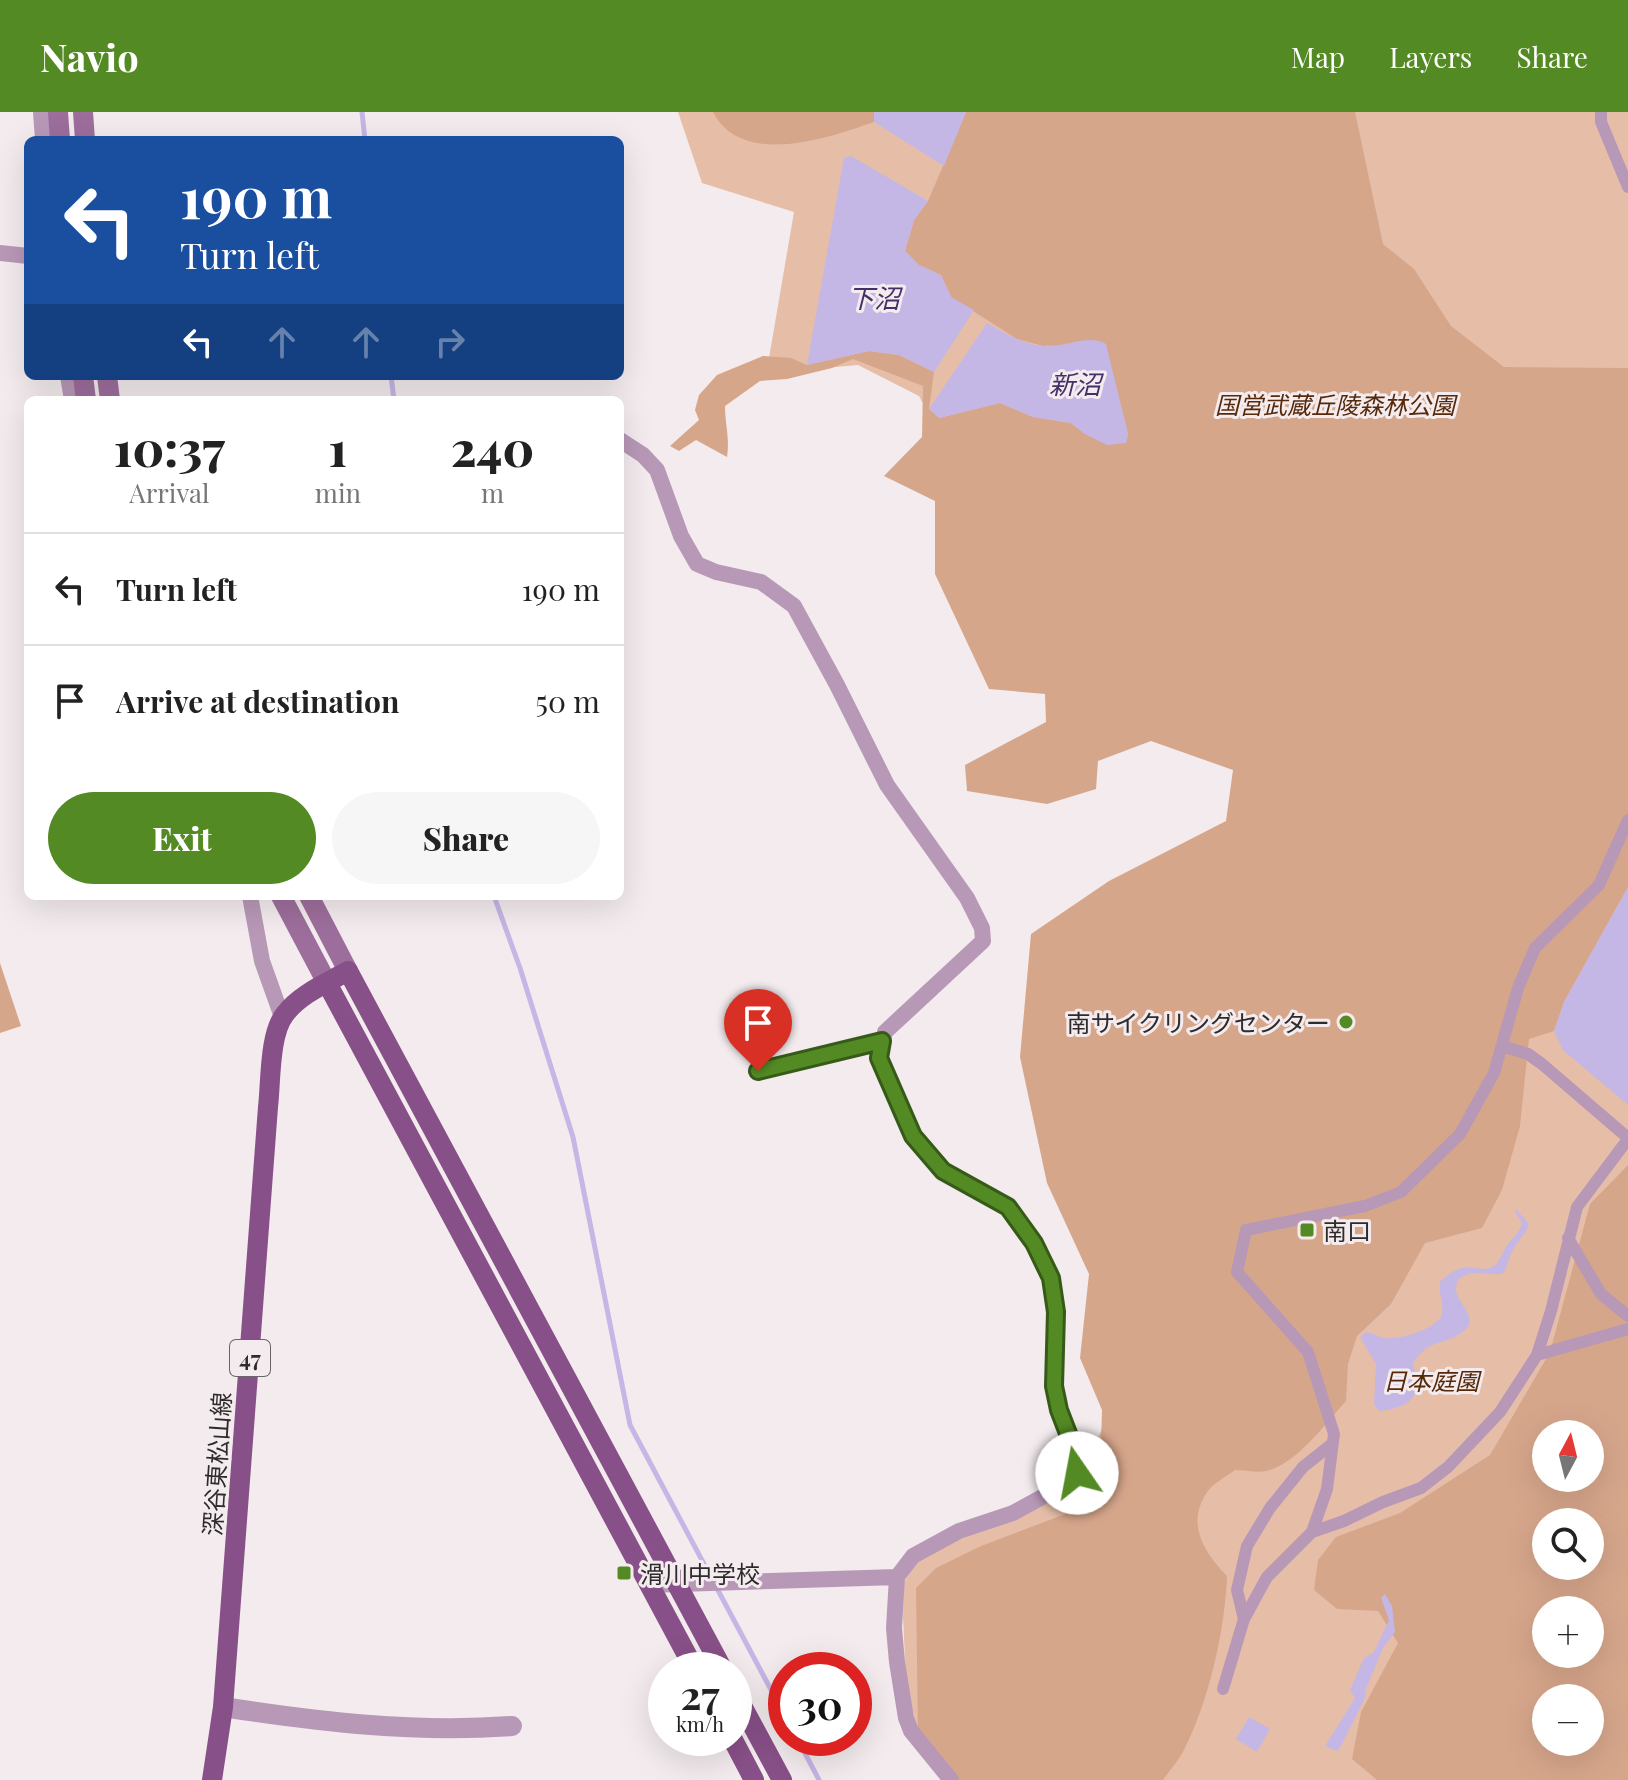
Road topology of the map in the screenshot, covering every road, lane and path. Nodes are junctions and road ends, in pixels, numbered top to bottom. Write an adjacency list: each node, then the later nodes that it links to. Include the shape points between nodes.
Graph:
1 (41, 112): 5 (street)
2 (58, 112): 6 (main road)
3 (83, 112): 7 (main road)
4 (1601, 112): 8 (street)
5 (43, 136)
6 (60, 136)
7 (85, 136)
8 (1628, 187)
9 (0, 253): 10 (street)
10 (24, 256)
11 (624, 443): 19 (street, via 657,470 697,564 761,582 794,606 887,785 967,898 982,928 983,941 885,1032)
12 (1628, 820): 20 (street, via 1599,885 1535,948)
13 (251, 900): 18 (street, via 262,961)
14 (283, 900): 17 (main road)
15 (311, 900): 16 (main road)
16 (348, 971): 17 (main road); 30 (main road)
17 (327, 983): 18 (main road); 31 (main road)
18 (282, 1017): 36 (main road, 深谷東松山線 / 47, via 268,1107)
19 (882, 1041): 21 (street); 29 (street, via 879,1058 913,1136 943,1171 1008,1207 1051,1278 1056,1312 1054,1386 1079,1462 1066,1484 913,1556)
20 (1502, 1046): 22 (street, via 1542,1064); 27 (street, via 1494,1073 1460,1134 1401,1192 1365,1206 1246,1230 1237,1272 1308,1352 1334,1434)
21 (758, 1071)
22 (1628, 1139): 23 (street, via 1577,1207)
23 (1568, 1238): 24 (street, via 1601,1294); 26 (street)
24 (1628, 1316)
25 (1628, 1329): 26 (street)
26 (1537, 1355): 28 (street, via 1500,1412 1448,1467 1421,1488)
27 (1332, 1444): 28 (street, via 1327,1489); 32 (street, via 1303,1467 1247,1546 1237,1590)
28 (1312, 1532): 32 (street, via 1267,1577)
29 (897, 1577): 30 (street); 43 (street, via 894,1628 906,1718)
30 (676, 1583): 31 (street); 34 (main road)
31 (649, 1585): 33 (main road)
32 (1244, 1619): 35 (street)
33 (685, 1652)
34 (713, 1652)
35 (1223, 1689)
36 (223, 1707): 38 (street, via 420,1730); 40 (main road, 深谷東松山線 / 47)
37 (752, 1724): 42 (main road)
38 (512, 1726)
39 (741, 1756): 41 (main road)
40 (212, 1780)
41 (754, 1780)
42 (782, 1780)
43 (951, 1780)

